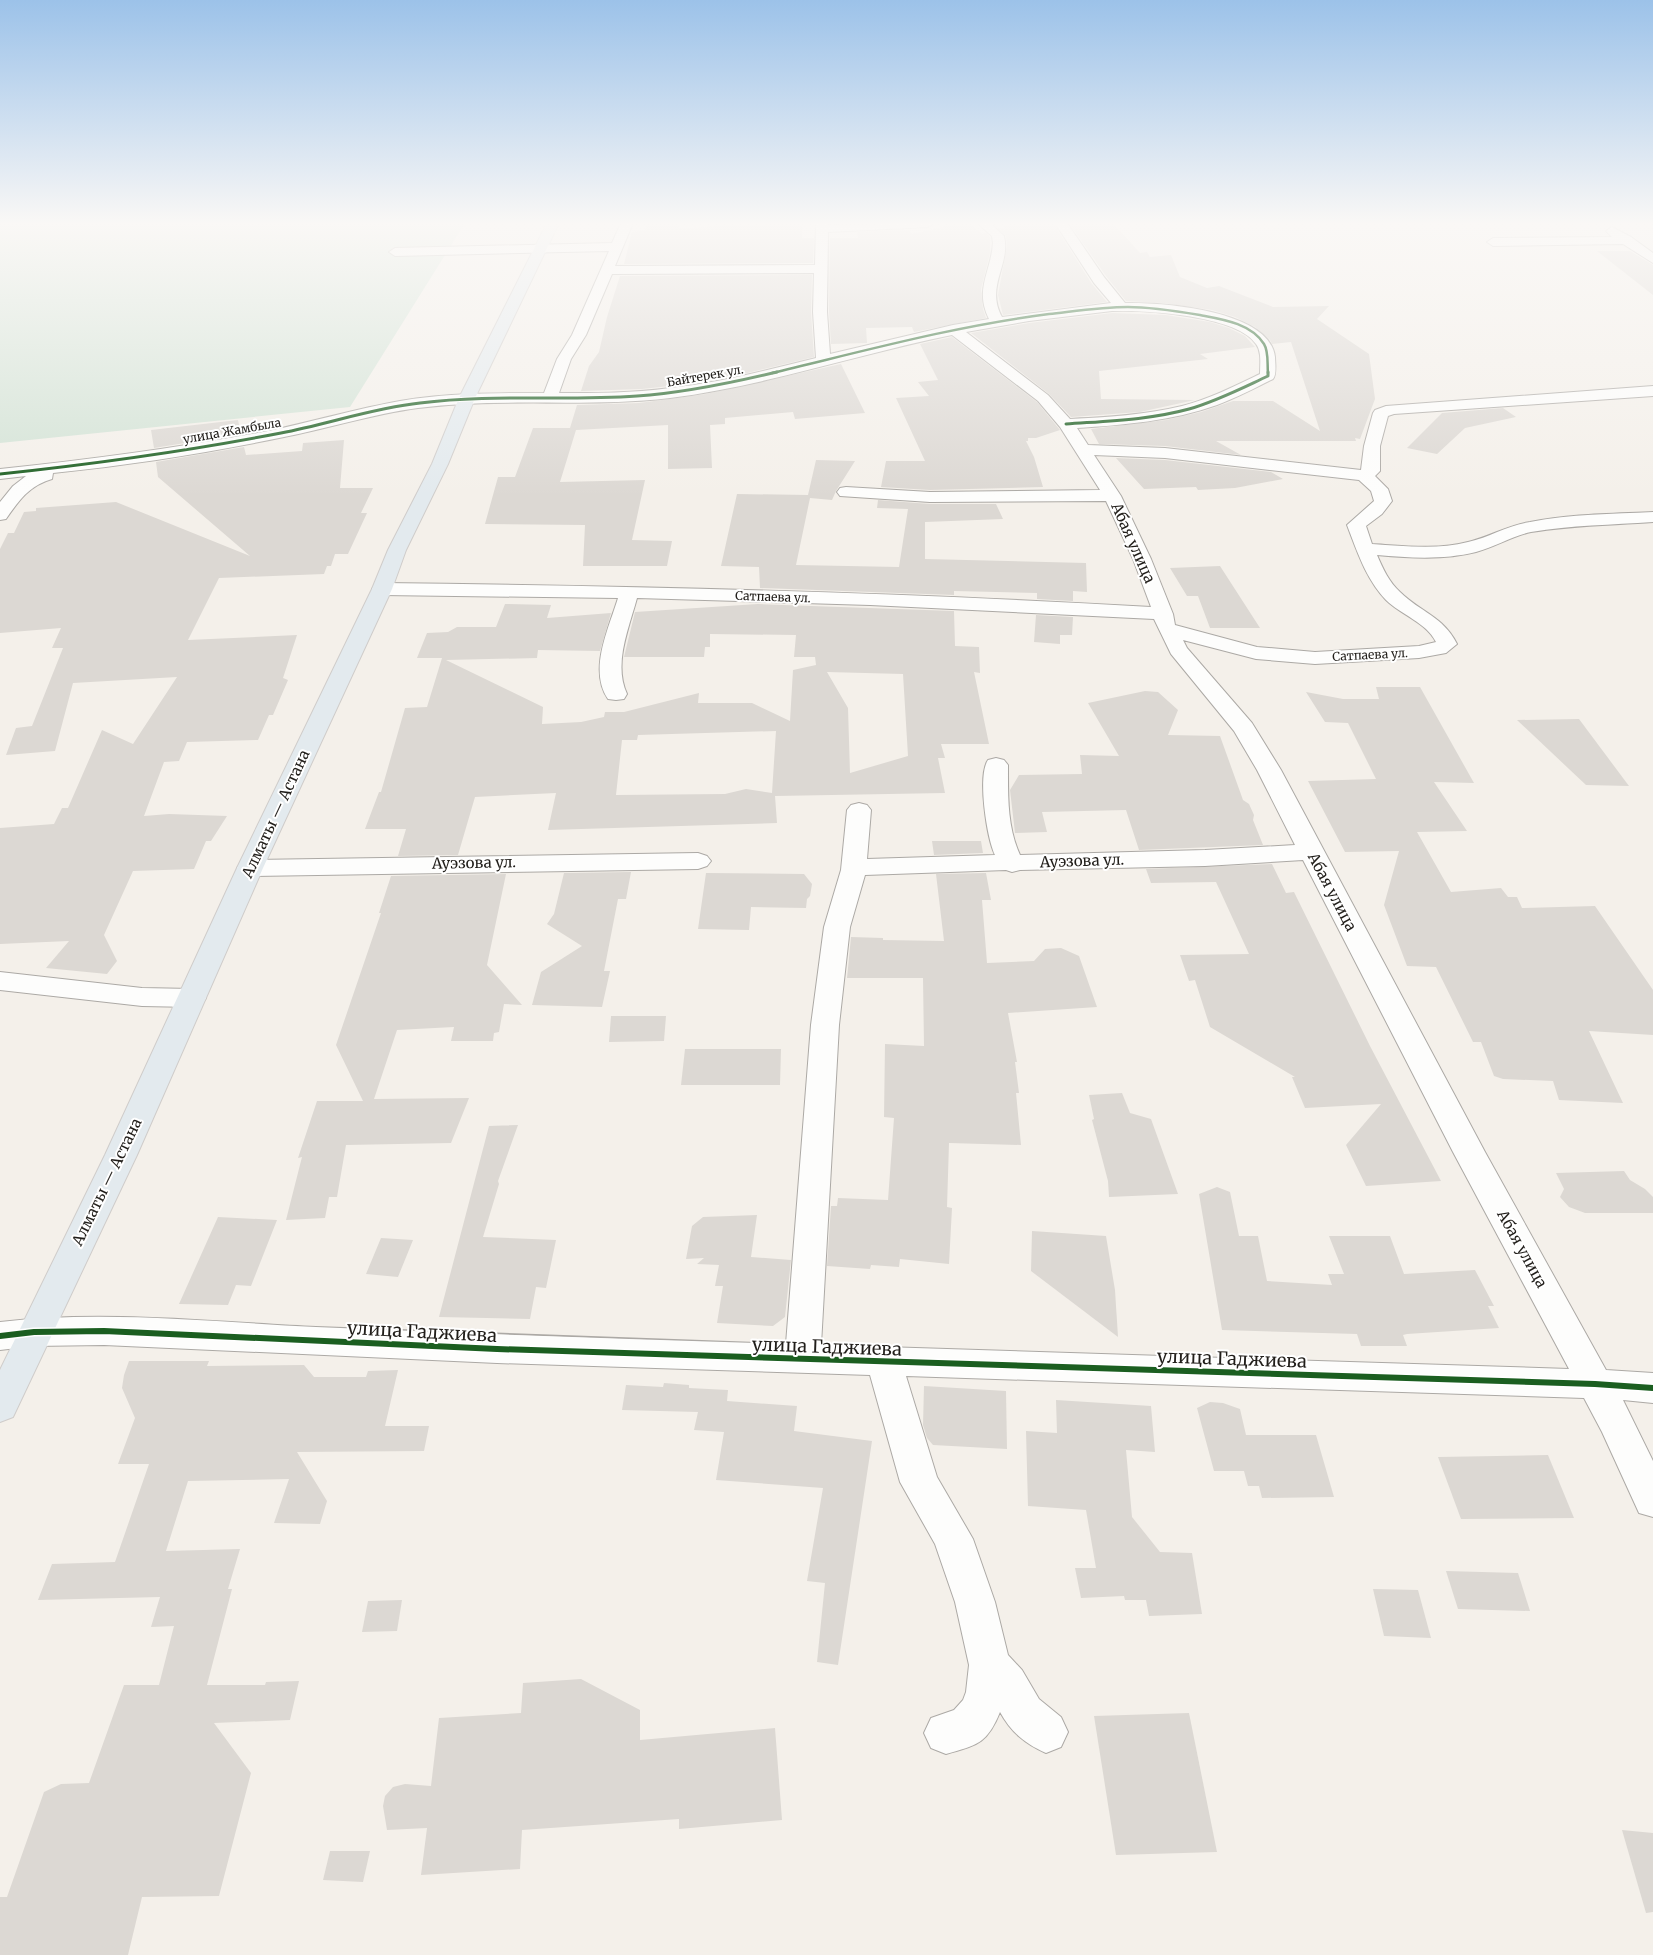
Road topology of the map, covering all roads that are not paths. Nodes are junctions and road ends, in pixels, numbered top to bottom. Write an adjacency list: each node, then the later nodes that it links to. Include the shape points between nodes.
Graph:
1 (508, 314): 12 (highway, Алматы — Астана)
2 (589, 314): 11 (street, via 564,358)
3 (820, 314): 9 (street)
4 (994, 314): 7 (street)
5 (1057, 314): 7 (street, Байтерек ул.)
6 (1197, 314): 13 (street, Байтерек ул., via 1243,328 1263,342 1268,376 1227,396 1174,412)
7 (997, 321): 8 (street, Байтерек ул.)
8 (953, 329): 9 (street, Байтерек ул.); 13 (street, Абая улица, via 1043,398)
9 (823, 360): 11 (street, Байтерек ул., via 670,394)
10 (1653, 391): 17 (street, via 1392,409 1380,413 1372,446 1371,471)
11 (550, 397): 12 (street, Байтерек ул.)
12 (466, 398): 15 (street, улица Жамбыла, via 388,408 286,432); 23 (highway, Алматы — Астана, via 440,464 397,550)
13 (1066, 424): 14 (street, Абая улица)
14 (1083, 450): 17 (street, via 1165,453); 19 (street, Абая улица)
15 (91, 465): 16 (street, улица Жамбыла); 20 (street, via 39,476 27,482 14,493)
16 (0, 474)
17 (1364, 475): 22 (street, Сатпаева ул., via 1383,495 1383,501 1376,510 1356,525)
18 (846, 492): 19 (street, via 922,497)
19 (1112, 496): 25 (street, Абая улица, via 1142,559)
20 (0, 514)
21 (1653, 517): 22 (street, via 1530,527 1508,532 1470,548 1451,551)
22 (1365, 549): 25 (street, Сатпаева ул., via 1377,576 1394,596 1430,622 1444,636 1447,644 1439,649 1419,652 1315,658 1256,653)
23 (382, 589): 24 (street, Сатпаева ул.); 32 (highway, Алматы — Астана)
24 (629, 592): 25 (street, Сатпаева ул., via 822,598); 26 (street, via 610,671 611,688)
25 (1169, 631): 29 (street, Абая улица, via 1244,728 1270,770)
26 (616, 694)
27 (996, 765): 31 (street, via 996,821 1004,851)
28 (859, 810): 33 (street)
29 (1311, 852): 31 (street, Ауэзова ул.); 40 (street, Абая улица)
30 (698, 861): 32 (street, Ауэзова ул.)
31 (1012, 864): 33 (street, Ауэзова ул., via 889,865)
32 (250, 868): 35 (highway, Алматы — Астана)
33 (854, 870): 38 (street, via 837,927 825,1026)
34 (0, 981): 35 (street, via 142,997)
35 (192, 998): 36 (highway, Алматы — Астана, via 121,1155)
36 (34, 1332): 37 (street, улица Гаджиева); 38 (street, улица Гаджиева, via 104,1331); 42 (highway, Алматы — Астана)
37 (0, 1336)
38 (802, 1360): 39 (street, улица Гаджиева)
39 (884, 1362): 40 (street, улица Гаджиева); 44 (street, via 919,1482 953,1539 975,1602)
40 (1596, 1384): 41 (street, улица Гаджиева); 43 (street, Абая улица)
41 (1653, 1388)
42 (0, 1407)
43 (1653, 1501)
44 (990, 1665): 45 (street, via 987,1692 978,1714 967,1727); 46 (street, via 1007,1684 1024,1713)
45 (946, 1732)
46 (1046, 1732)

